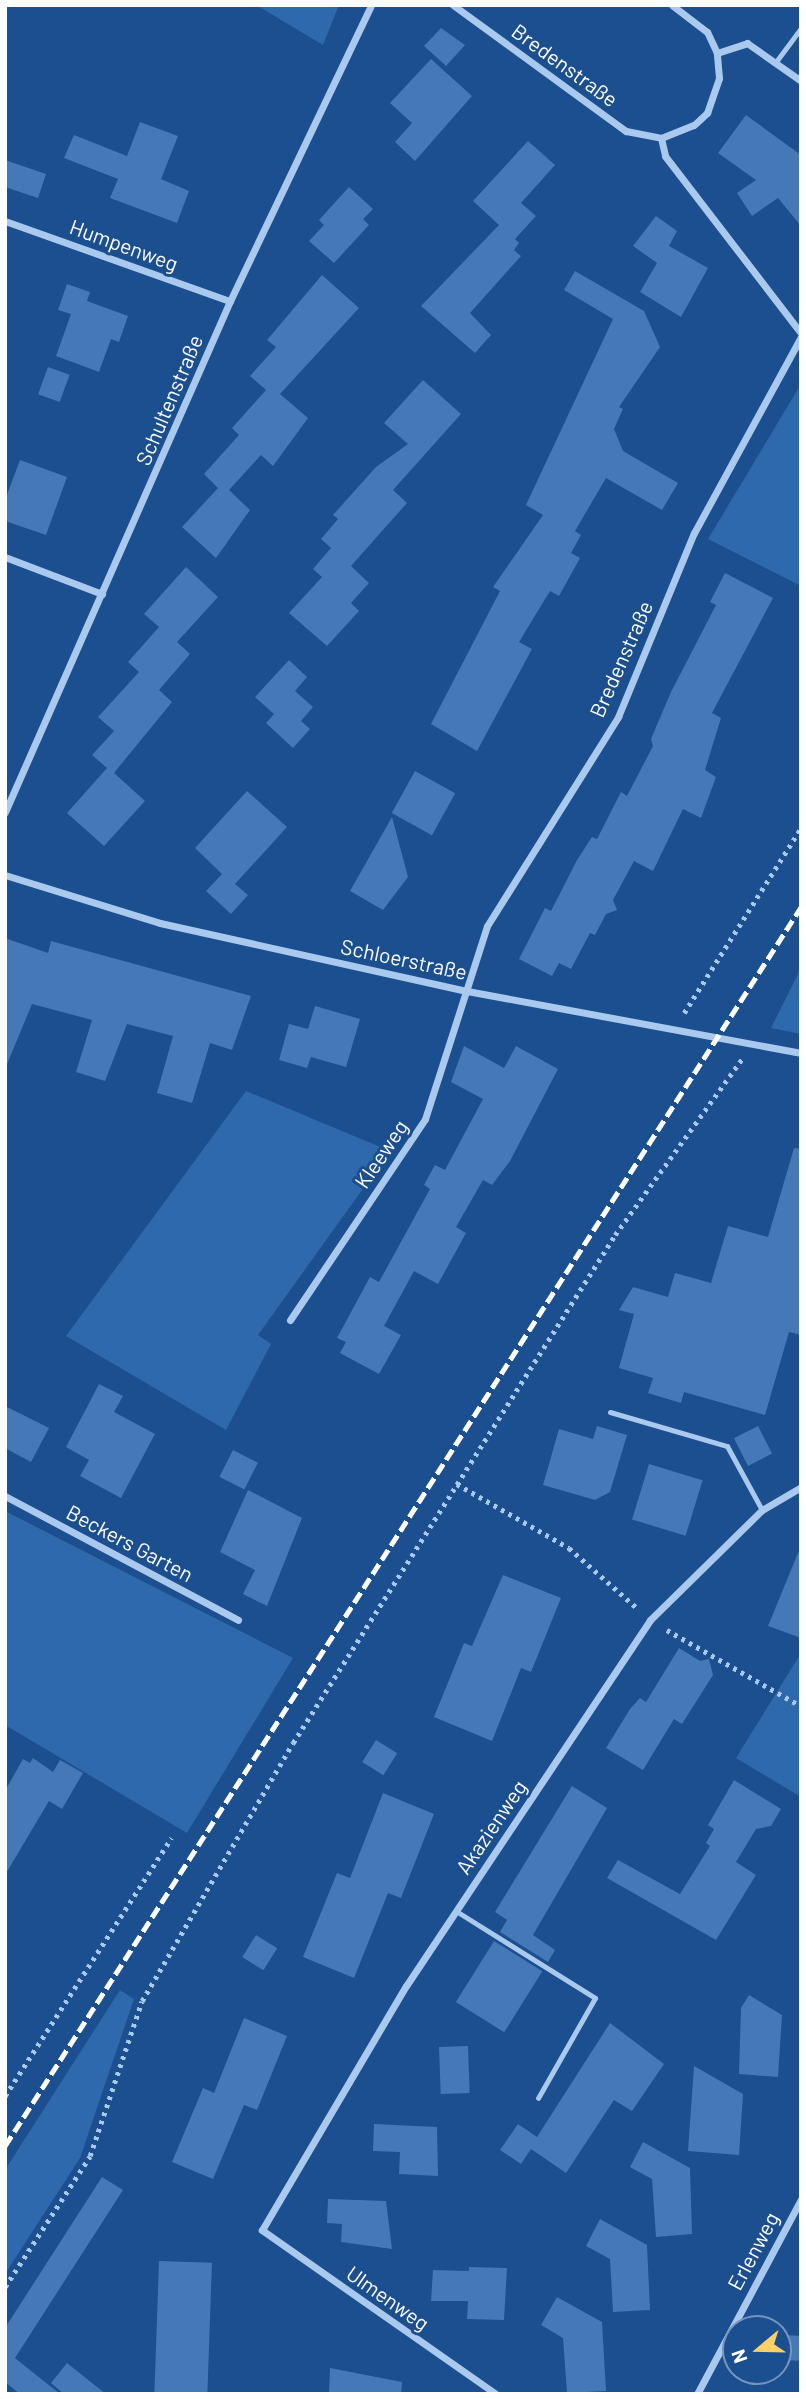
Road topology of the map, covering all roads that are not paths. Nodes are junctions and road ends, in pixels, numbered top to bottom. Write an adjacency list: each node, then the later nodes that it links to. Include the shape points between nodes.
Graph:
1 (371, 5): 10 (street, Schultenstraße)
2 (453, 5): 8 (street, Bredenstraße, via 626,131)
3 (672, 5): 5 (street, via 707,32)
4 (801, 28): 6 (lane)
5 (717, 53): 6 (street, via 747,43); 8 (street, via 719,78 707,113 694,125)
6 (775, 63): 7 (street)
7 (801, 81)
8 (661, 138): 11 (street, Bredenstraße, via 665,156)
9 (5, 221): 10 (street, Humpenweg)
10 (230, 301): 13 (street, Schultenstraße)
11 (801, 335): 16 (street, Bredenstraße, via 694,534 618,717 487,926)
12 (5, 557): 13 (street)
13 (102, 594): 14 (street, Schultenstraße)
14 (5, 812)
15 (5, 876): 16 (street, Schloerstraße, via 160,923)
16 (467, 991): 17 (street, Schloerstraße); 18 (street, Kleeweg, via 425,1119)
17 (801, 1053)
18 (290, 1320)
19 (610, 1412): 22 (lane, via 727,1446)
20 (801, 1487): 22 (street, Akazienweg)
21 (5, 1496): 23 (street, Beckers Garten)
22 (762, 1510): 24 (street, Akazienweg, via 650,1620)
23 (238, 1620)
24 (456, 1911): 25 (lane, via 596,1998); 27 (street, Akazienweg)
25 (537, 2098)
26 (801, 2199): 29 (street, Erlenweg)
27 (262, 2230): 28 (street, Ulmenweg)
28 (496, 2394)
29 (696, 2394)

